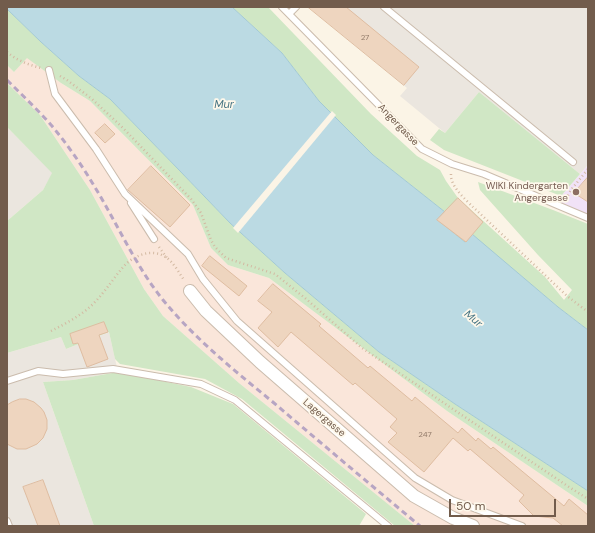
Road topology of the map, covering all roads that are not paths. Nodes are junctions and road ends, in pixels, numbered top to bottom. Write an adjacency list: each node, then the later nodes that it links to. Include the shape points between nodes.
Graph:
1 (282, 7): 4 (lane, Angergasse)
2 (296, 7): 4 (lane)
3 (384, 7): 6 (lane)
4 (289, 14): 8 (lane, Angergasse, via 422,149 452,164 484,174)
5 (49, 70): 7 (lane, via 55,94 96,149)
6 (573, 162)
7 (125, 194): 9 (lane); 12 (lane, via 188,254 203,279 238,321)
8 (588, 218)
9 (154, 239)
10 (190, 291): 12 (street, Lagergasse, via 206,311 260,362)
11 (7, 381): 15 (lane, via 38,371 63,374 113,368 201,384 235,400)
12 (316, 401): 16 (street, Lagergasse, via 414,496); 17 (lane, via 415,478 452,500)
13 (7, 521): 14 (lane)
14 (9, 526)
15 (388, 526)
16 (473, 526)
17 (522, 526)

